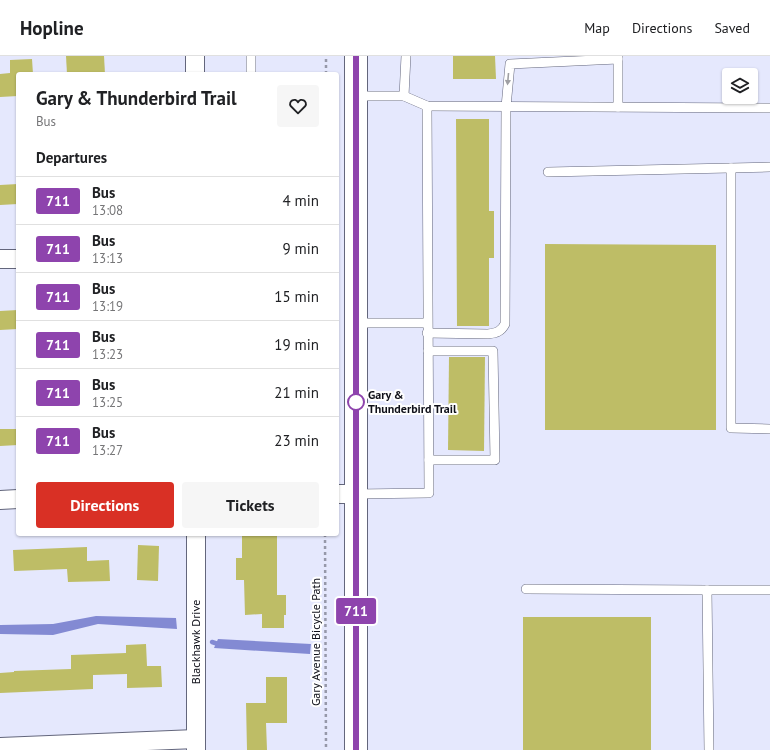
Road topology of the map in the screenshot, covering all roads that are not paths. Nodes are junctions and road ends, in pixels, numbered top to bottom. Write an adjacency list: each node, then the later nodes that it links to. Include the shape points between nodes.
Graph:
1 (195, 56): 6 (street)
2 (252, 56): 7 (lane)
3 (356, 56): 8 (street)
4 (406, 56): 9 (lane)
5 (618, 58): 11 (lane, one-way to 11, via 510,64); 12 (lane)
6 (195, 72)
7 (251, 72)
8 (356, 96): 9 (lane); 19 (street)
9 (404, 96): 10 (lane)
10 (427, 106): 11 (lane); 20 (lane)
11 (506, 107): 12 (lane); 21 (lane, via 505,324 502,330 488,334)
12 (618, 107): 13 (lane)
13 (770, 108)
14 (770, 167): 15 (lane)
15 (731, 168): 16 (lane); 23 (lane, via 731,428)
16 (548, 172)
17 (16, 258): 18 (street)
18 (0, 259)
19 (356, 323): 20 (lane); 25 (street)
20 (427, 323): 21 (lane)
21 (427, 333): 22 (lane)
22 (428, 351): 24 (lane); 24 (lane, via 493,351 495,460)
23 (770, 429)
24 (428, 460): 25 (lane, via 428,493)
25 (347, 494): 35 (street)
26 (16, 499): 27 (street)
27 (0, 500)
28 (196, 536): 32 (street, Blackhawk Drive)
29 (526, 589): 30 (lane)
30 (707, 590): 31 (lane); 36 (lane)
31 (770, 590)
32 (196, 744): 34 (street)
33 (0, 747): 34 (street)
34 (69, 747)
35 (356, 750)
36 (709, 750)

